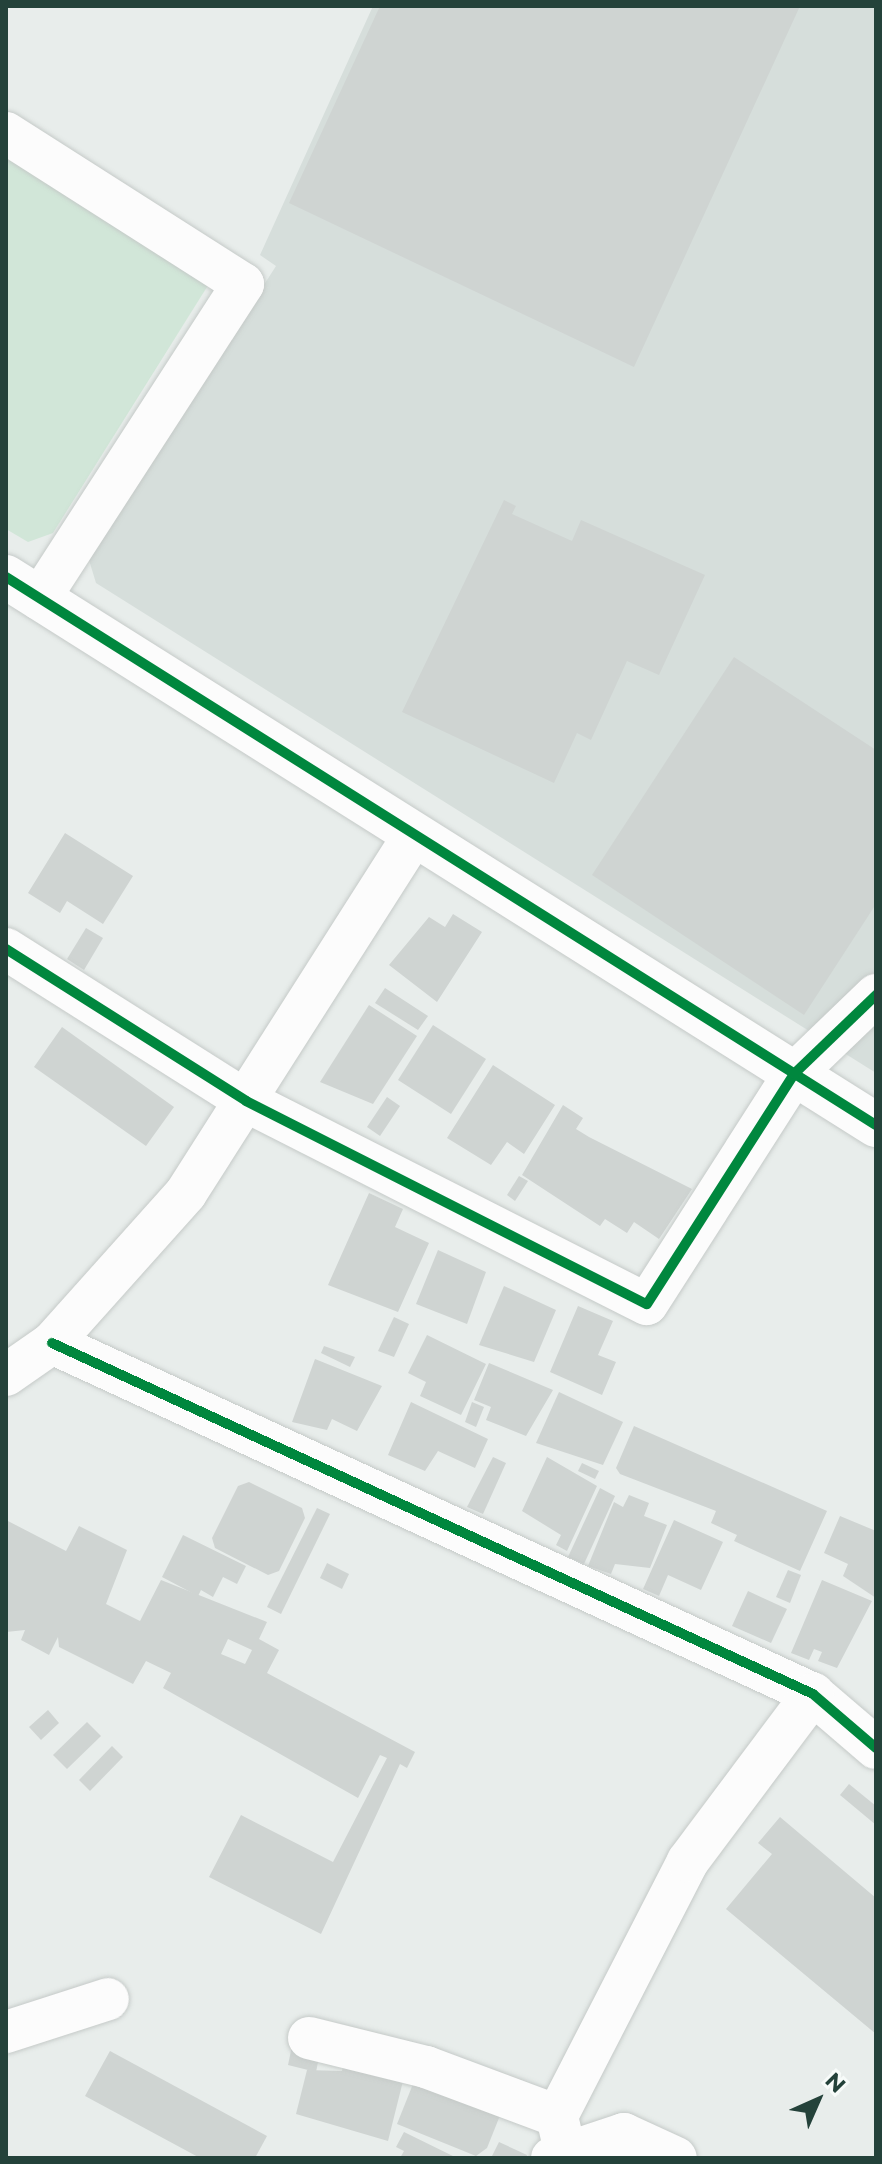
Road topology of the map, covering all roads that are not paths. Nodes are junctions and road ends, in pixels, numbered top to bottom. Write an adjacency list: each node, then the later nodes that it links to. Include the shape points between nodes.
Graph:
1 (6, 133): 2 (street, via 243,284)
2 (23, 588): 3 (street)
3 (414, 835): 6 (street); 7 (street)
4 (6, 949): 7 (street)
5 (876, 995): 6 (street)
6 (794, 1074): 7 (street, via 647,1304); 8 (street)
7 (246, 1101): 9 (street, via 186,1193)
8 (876, 1125)
9 (52, 1343): 10 (street); 11 (street)
10 (6, 1375)
11 (813, 1694): 12 (street); 16 (street, via 688,1861)
12 (876, 1748)
13 (108, 1999): 14 (street)
14 (6, 2032)
15 (309, 2038): 16 (street, via 426,2067)
16 (558, 2142): 17 (street, via 624,2134)
17 (676, 2158)

